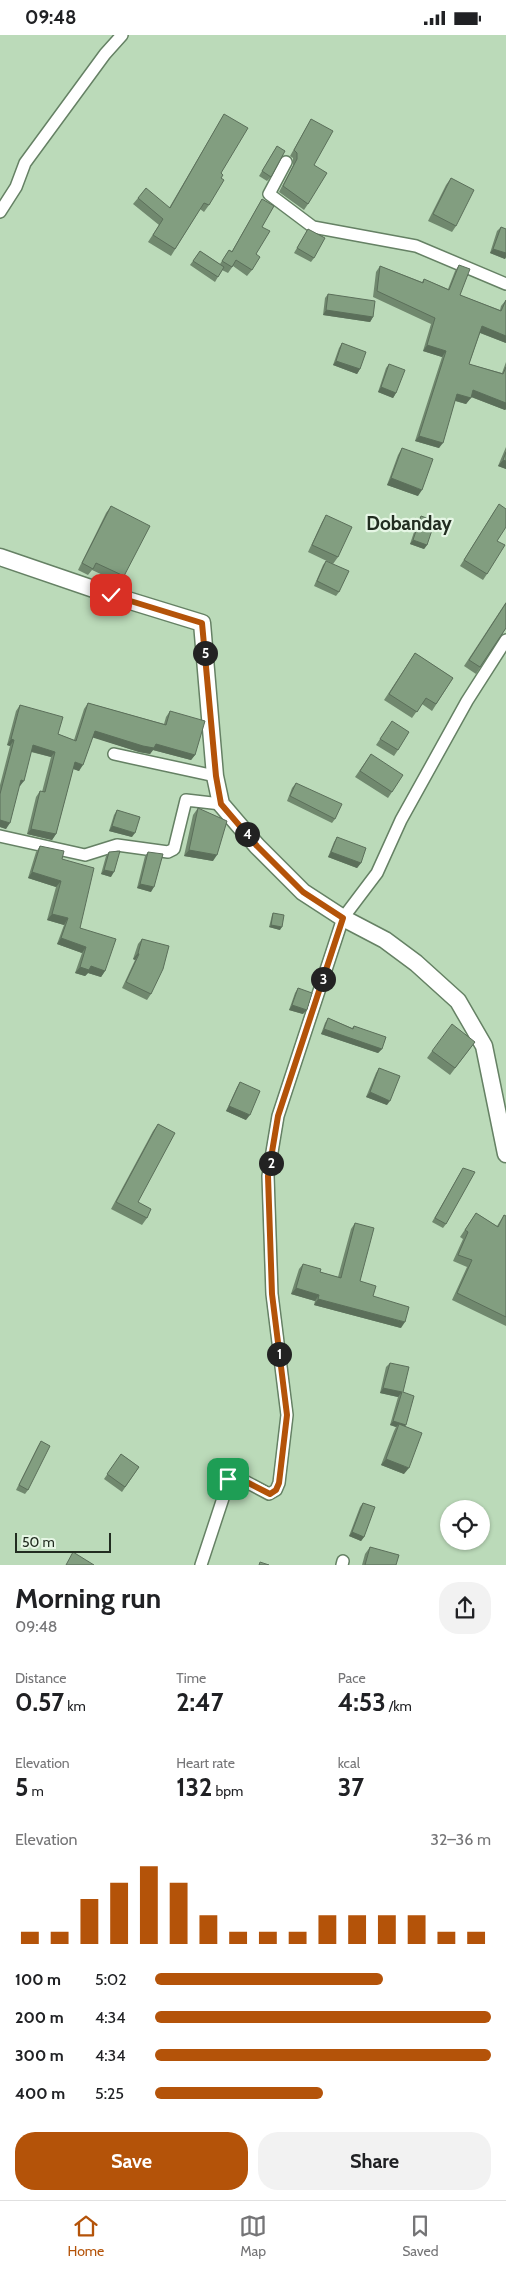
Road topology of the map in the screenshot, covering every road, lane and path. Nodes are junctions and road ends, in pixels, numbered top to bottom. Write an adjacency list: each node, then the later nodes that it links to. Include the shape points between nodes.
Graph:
1 (122, 35): 3 (street, via 25,163 16,187)
2 (286, 162): 4 (street, via 269,194 313,227 416,246)
3 (0, 212)
4 (506, 284)
5 (0, 557): 8 (street, via 202,623)
6 (506, 640): 11 (street, via 467,701 401,820 377,873)
7 (114, 754): 8 (street)
8 (216, 776): 9 (street)
9 (221, 804): 10 (street, via 186,800 174,849 168,852 117,845 85,855); 11 (street, via 303,892)
10 (0, 836)
11 (343, 918): 12 (street, via 400,951 458,1001 484,1045); 13 (street, via 278,1116 268,1176 272,1294 287,1415 279,1483 270,1494 237,1477 230,1477)
12 (506, 1154)
13 (201, 1565)

